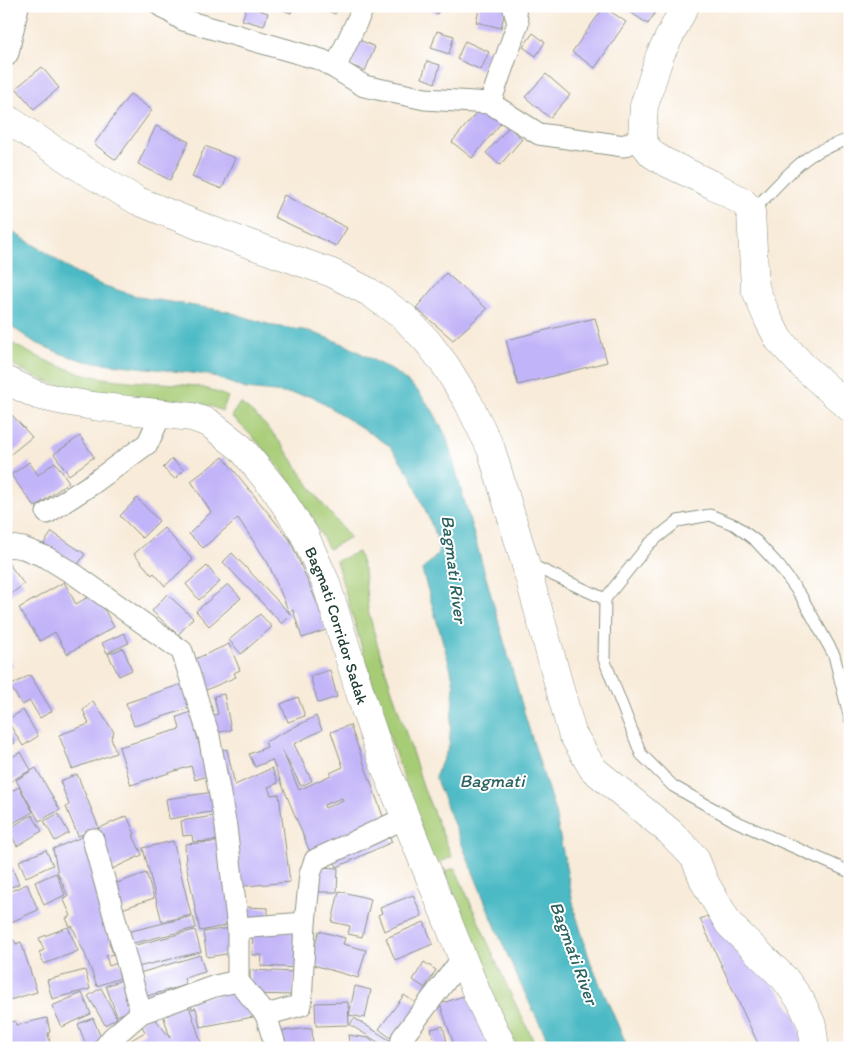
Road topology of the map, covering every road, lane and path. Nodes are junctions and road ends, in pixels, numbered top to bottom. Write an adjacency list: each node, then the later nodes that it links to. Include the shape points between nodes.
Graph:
1 (18, 6): 6 (street)
2 (161, 6): 7 (street, via 183,20 322,60)
3 (364, 6): 7 (street)
4 (513, 6): 8 (street, via 518,23)
5 (686, 6): 10 (main road, via 660,55 644,106)
6 (6, 56)
7 (335, 68): 8 (street, via 364,86 424,99)
8 (490, 103): 10 (street, via 539,134 624,146)
9 (6, 118): 18 (main road, via 84,170 138,201 332,273 370,292 404,317 446,366 468,402 491,449)
10 (642, 137): 12 (main road, via 652,154 743,202)
11 (850, 139): 12 (lane, via 811,156)
12 (750, 212): 14 (main road, via 756,288 768,318 780,340 802,365)
13 (6, 380): 15 (main road, Bagmati Corridor Sadak, via 37,395 64,402)
14 (850, 408)
15 (161, 414): 16 (street, via 148,443); 21 (main road, Bagmati Corridor Sadak, via 192,417 209,423 226,435 259,468 304,534 326,583 366,712)
16 (47, 513)
17 (6, 547): 25 (street, via 23,548 46,557 182,650 209,736 226,827)
18 (525, 562): 19 (lane); 34 (main road, via 572,733 588,762 670,832 695,858 705,883 729,924 785,979 801,1001 812,1025)
19 (605, 599): 20 (lane, via 650,544 678,521 710,515 734,525 773,559 801,596 834,655); 23 (lane, via 604,659 641,754 673,786 696,799 735,821)
20 (850, 719)
21 (405, 818): 24 (street, via 315,860 310,874); 26 (main road, Bagmati Corridor Sadak)
22 (93, 839): 28 (street)
23 (850, 872)
24 (305, 923): 25 (street); 29 (street, via 301,1005)
25 (238, 928): 27 (street)
26 (462, 958): 32 (street, via 402,1038); 33 (main road, Bagmati Corridor Sadak)
27 (238, 981): 28 (street); 29 (street)
28 (141, 1013): 30 (street)
29 (266, 1015): 31 (street)
30 (104, 1048)
31 (276, 1048)
32 (401, 1048)
33 (503, 1048)
34 (815, 1048)

